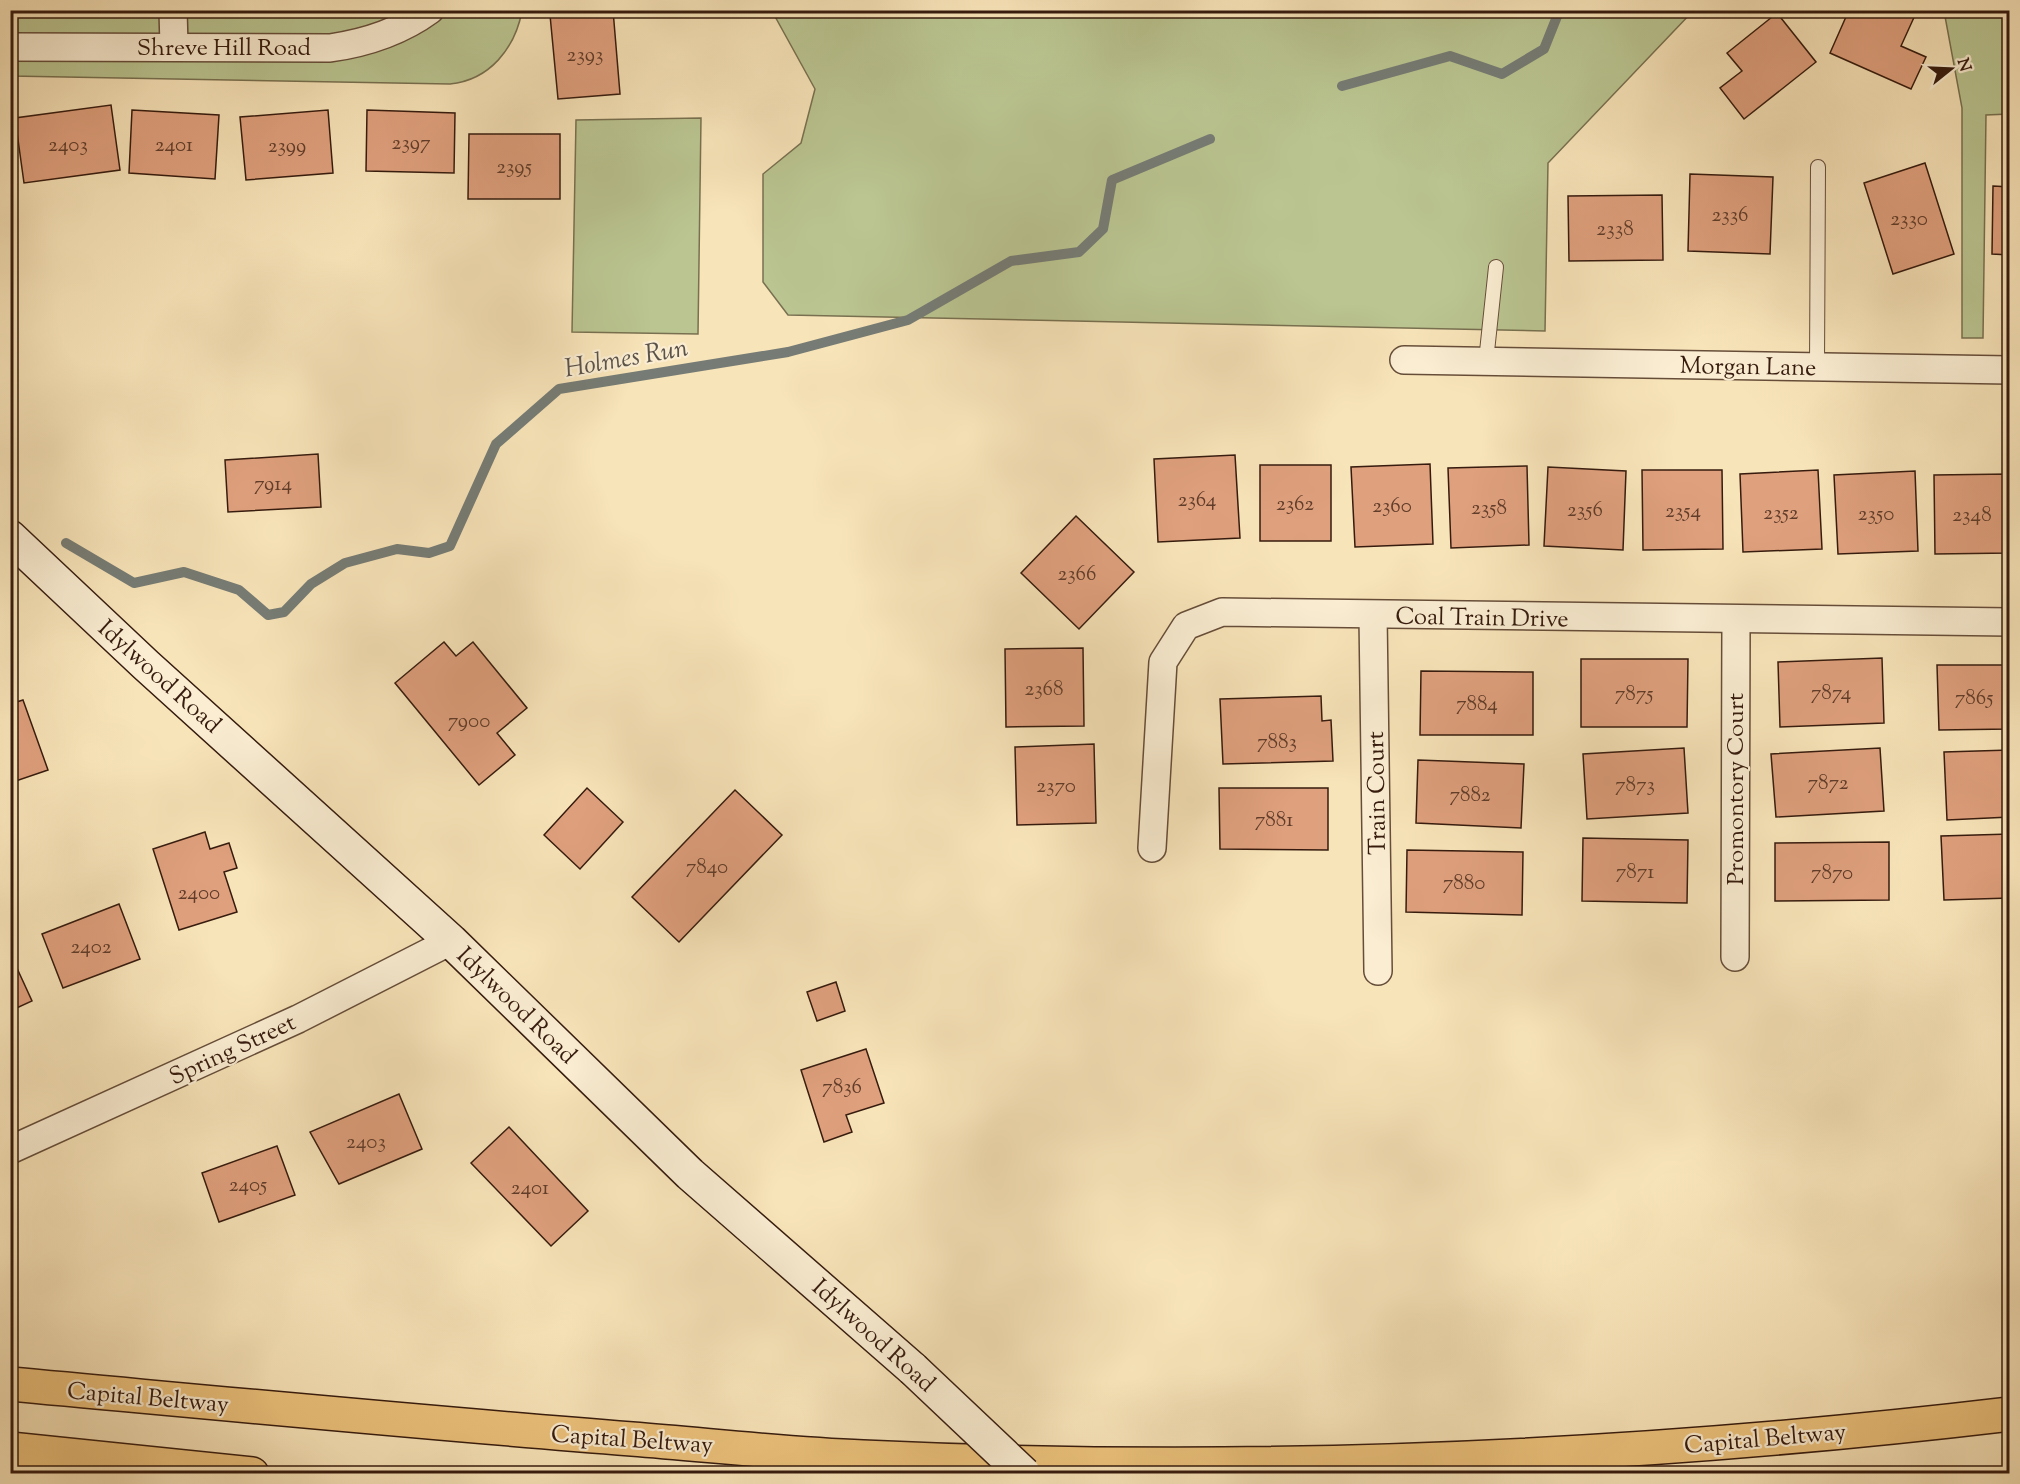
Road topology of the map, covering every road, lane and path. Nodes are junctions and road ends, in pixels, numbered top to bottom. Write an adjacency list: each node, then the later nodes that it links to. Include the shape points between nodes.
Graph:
1 (173, 10): 3 (street)
2 (430, 10): 3 (street, Shreve Hill Road, via 408,24 353,45)
3 (174, 46): 4 (street, Shreve Hill Road)
4 (10, 47)
5 (1818, 167): 9 (lane)
6 (1496, 267): 8 (lane)
7 (1404, 360): 8 (street, Morgan Lane)
8 (1486, 361): 9 (street, Morgan Lane)
9 (1817, 367): 10 (street, Morgan Lane)
10 (2010, 370)
11 (10, 537): 16 (main road, Idylwood Road)
12 (1373, 615): 13 (street, Coal Train Drive); 15 (street, Coal Train Drive, via 1222,612 1186,626 1163,662); 18 (street, Train Court)
13 (1736, 621): 14 (street, Coal Train Drive); 17 (street, Promontory Court)
14 (2010, 622)
15 (1152, 848)
16 (451, 941): 19 (street, Spring Street, via 298,1019); 24 (main road, Idylwood Road, bridge, via 690,1174 913,1369)
17 (1735, 957)
18 (1378, 971)
19 (10, 1150)
20 (10, 1384): 21 (highway, Capital Beltway, via 510,1430 861,1457 1116,1464 1453,1458 1716,1443)
21 (2010, 1414)
22 (10, 1449): 23 (highway)
23 (252, 1473)
24 (1024, 1473)

